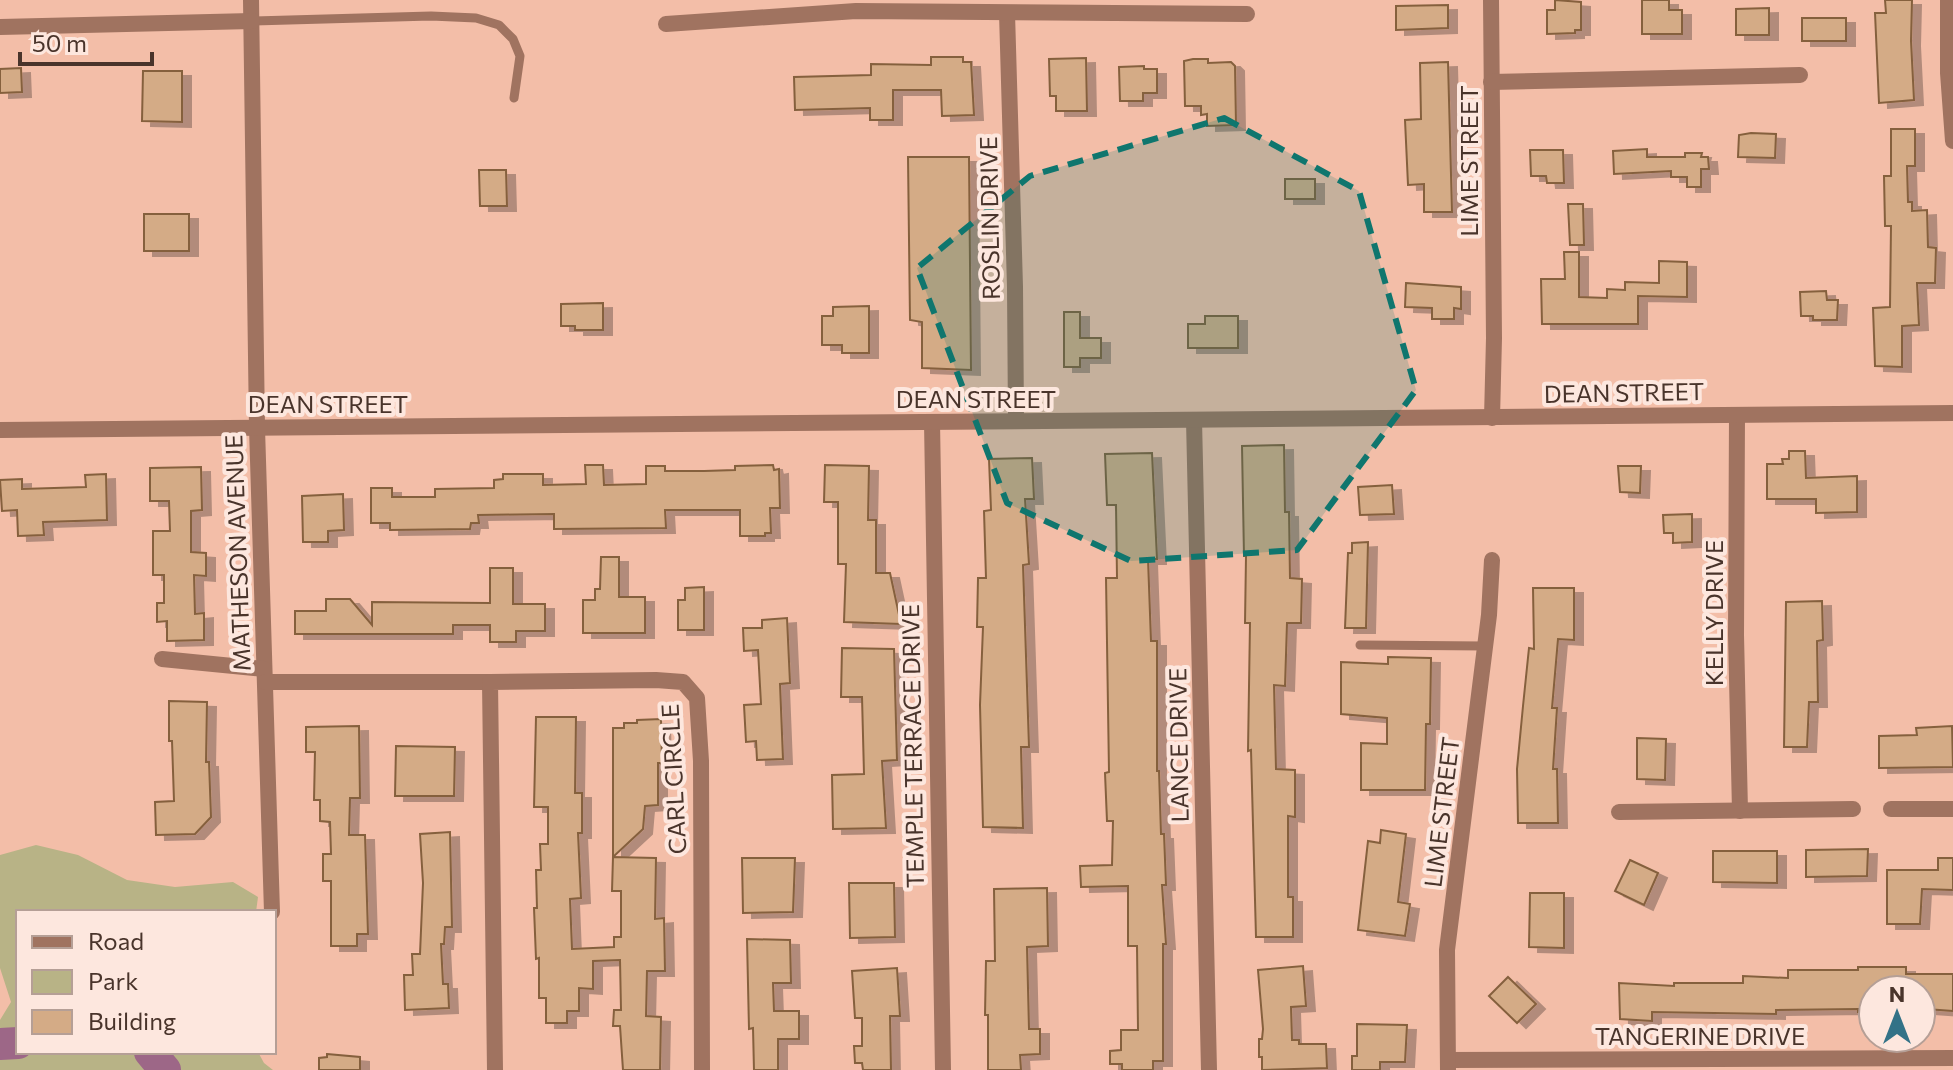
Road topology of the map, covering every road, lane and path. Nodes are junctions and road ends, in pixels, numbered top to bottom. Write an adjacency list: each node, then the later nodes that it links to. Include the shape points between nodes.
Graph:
1 (251, 0): 6 (street, MATHESON AVENUE)
2 (1491, 0): 10 (street, LIME STREET)
3 (1948, 0): 12 (street)
4 (1007, 13): 5 (street); 7 (street, via 856,11); 17 (street, ROSLIN DRIVE)
5 (1247, 14)
6 (252, 21): 8 (street); 11 (lane, via 476,18 499,25 513,39 520,56); 19 (street, MATHESON AVENUE)
7 (666, 24)
8 (0, 27)
9 (1800, 75): 10 (street)
10 (1491, 82): 15 (street, LIME STREET)
11 (514, 98)
12 (1953, 141)
13 (1953, 413): 14 (street, DEAN STREET)
14 (1737, 415): 15 (street, DEAN STREET); 30 (street, KELLY DRIVE)
15 (1492, 418): 16 (street, DEAN STREET)
16 (1194, 420): 17 (street, DEAN STREET); 38 (street, LANCE DRIVE)
17 (1016, 421): 18 (street, DEAN STREET)
18 (932, 422): 19 (street, DEAN STREET); 37 (street, TEMPLE TERRACE DRIVE)
19 (257, 428): 20 (street, DEAN STREET); 25 (street, MATHESON AVENUE)
20 (0, 430)
21 (1492, 560): 23 (street, LIME STREET)
22 (1360, 645): 23 (lane)
23 (1485, 646): 34 (street, LIME STREET, via 1447,950)
24 (162, 659): 25 (street, CARL CIRCLE)
25 (264, 675): 26 (street, CARL CIRCLE); 32 (street, MATHESON AVENUE)
26 (490, 682): 35 (street); 36 (street, CARL CIRCLE, via 683,682 697,698)
27 (1853, 809): 30 (street)
28 (1891, 809): 29 (street)
29 (1953, 809)
30 (1740, 811): 31 (street)
31 (1619, 812)
32 (272, 910)
33 (1953, 1058): 34 (street, TANGERINE DRIVE)
34 (1448, 1065)
35 (495, 1070)
36 (702, 1070)
37 (943, 1070)
38 (1209, 1070)

